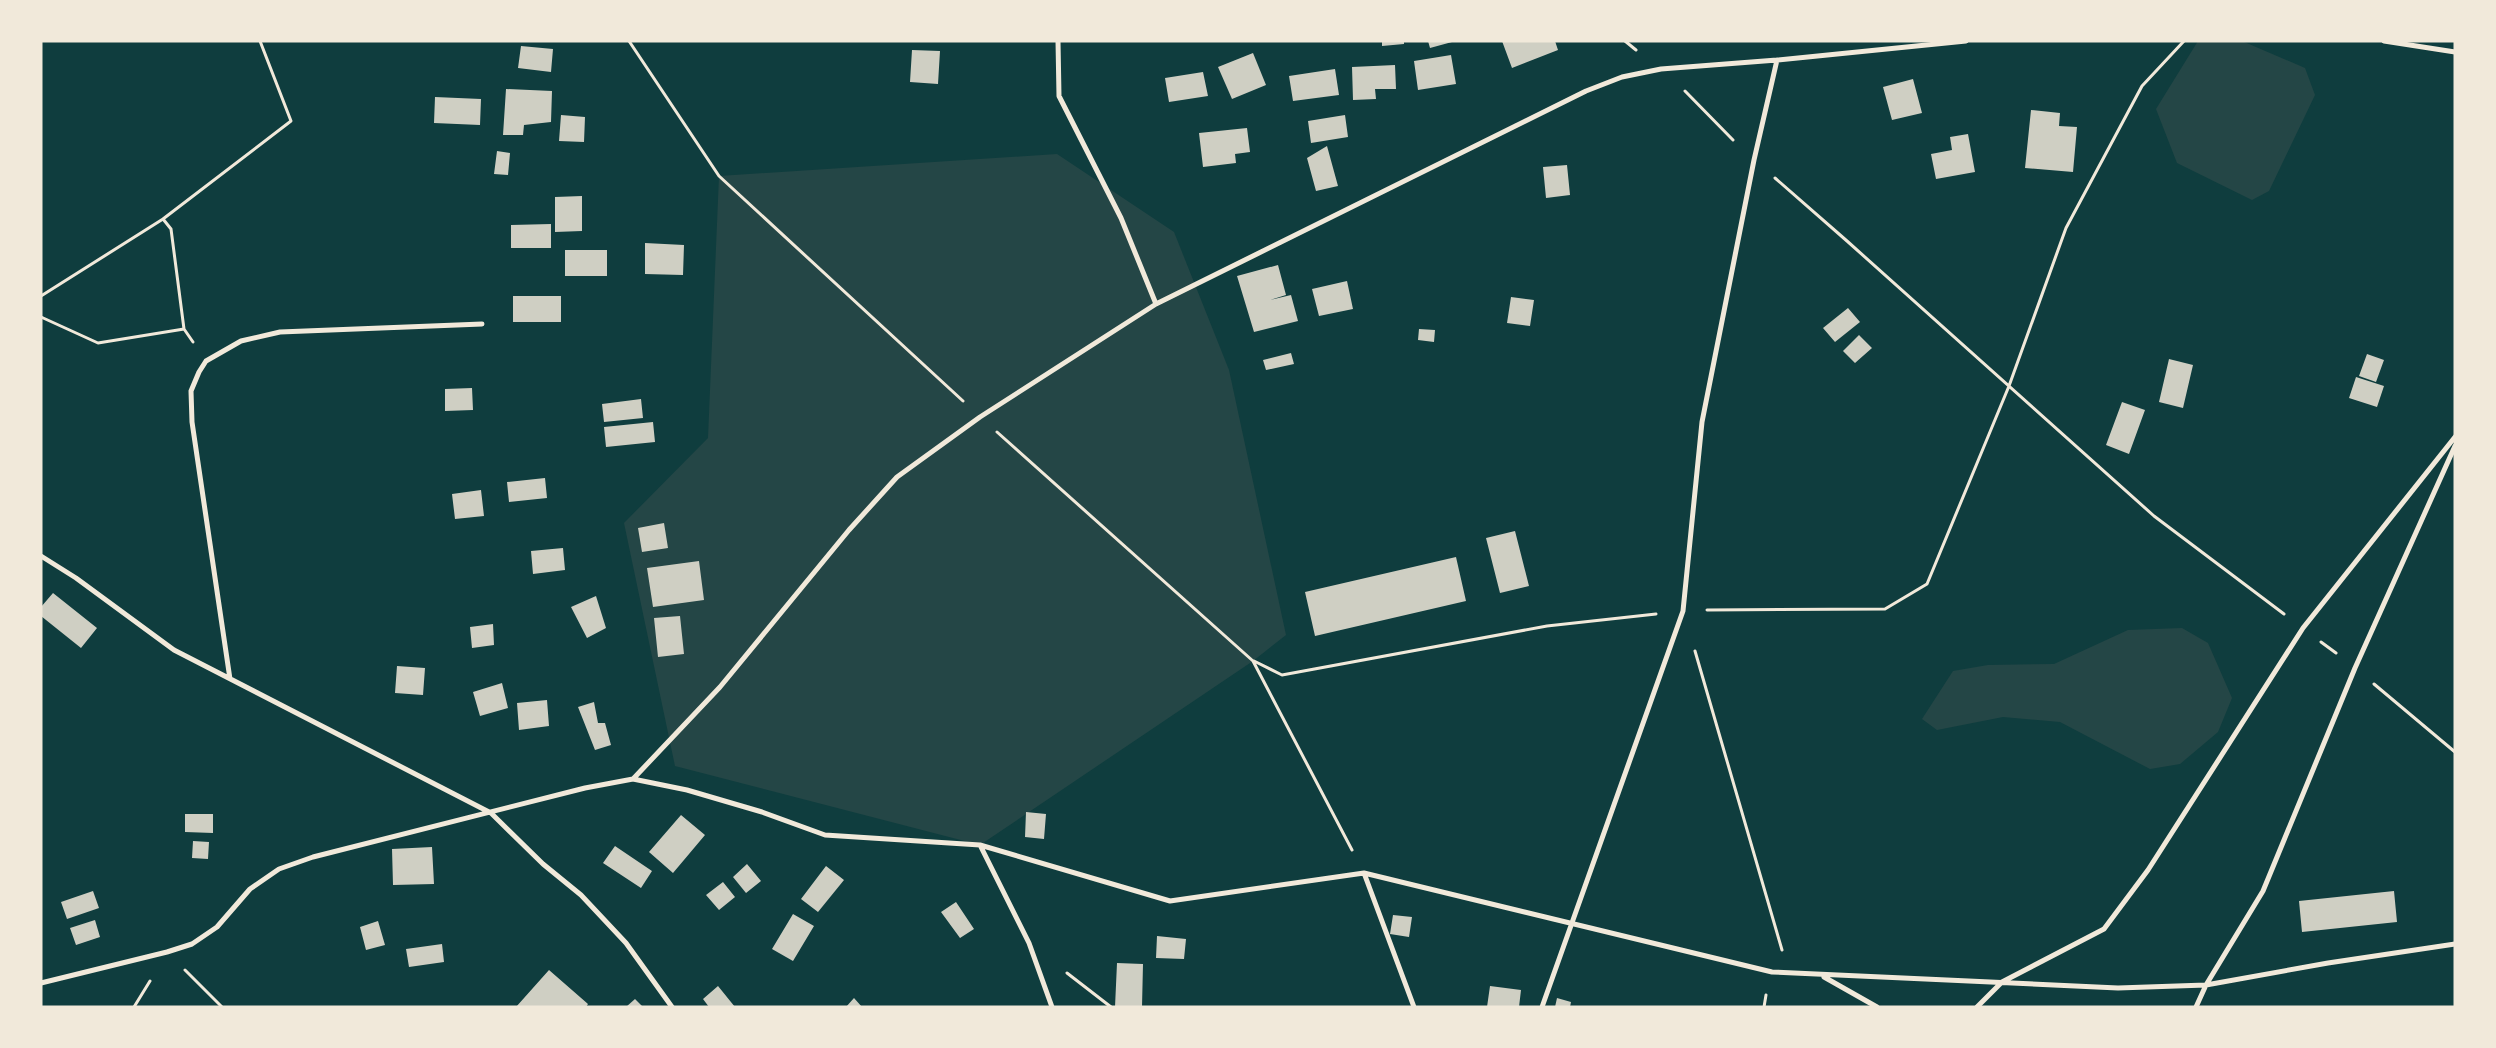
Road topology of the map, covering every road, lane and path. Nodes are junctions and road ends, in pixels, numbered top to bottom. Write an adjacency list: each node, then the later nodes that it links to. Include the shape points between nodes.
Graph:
1 (260, 41): 12 (path, via 290,121)
2 (629, 41): 18 (path, via 718,176)
3 (1058, 41): 14 (street, via 1059,96 1121,218)
4 (1625, 41): 10 (path)
5 (1966, 41): 9 (street)
6 (2184, 41): 17 (path, via 2142,86 2066,228)
7 (2384, 41): 8 (street)
8 (2455, 52)
9 (1777, 60): 10 (street); 11 (street)
10 (1661, 69): 11 (path); 14 (street, via 1622,77 1586,91)
11 (1754, 160): 17 (path); 22 (street, via 1702,422)
12 (163, 219): 13 (path); 15 (path, via 171,229 184,328 98,343)
13 (41, 296)
14 (1156, 304): 18 (street)
15 (41, 317)
16 (482, 324): 26 (street, via 280,332 241,341 206,361 191,390 192,422)
17 (2009, 386): 22 (path, via 1926,584 1885,609); 23 (path, via 2154,516)
18 (980, 417): 24 (path); 28 (street, via 897,477 720,687)
19 (2455, 437): 23 (street)
20 (2455, 446): 25 (street)
21 (41, 556): 26 (street, via 174,650)
22 (1683, 610): 24 (path, via 1547,626 1282,676); 32 (street); 36 (path, via 1784,958)
23 (2303, 628): 25 (path); 38 (street, via 2148,870 2104,929)
24 (1253, 661): 31 (path)
25 (2355, 668): 27 (path); 40 (street, via 2262,891)
26 (230, 679): 29 (street)
27 (2455, 752)
28 (633, 779): 29 (street); 30 (street, via 706,795 825,835)
29 (491, 813): 34 (street, via 313,857 279,869 250,889 217,927 192,944); 42 (street, via 543,864 581,895 626,943)
30 (980, 845): 31 (street, via 1170,901); 43 (street, via 1029,943)
31 (1364, 873): 32 (street); 45 (street)
32 (1571, 925): 36 (street); 46 (street)
33 (2455, 944): 40 (street)
34 (167, 952): 39 (street); 41 (path)
35 (1063, 971): 44 (path)
36 (1772, 972): 37 (street); 47 (path)
37 (1821, 975): 38 (street); 48 (street)
38 (2002, 982): 40 (street, via 2118,988); 49 (street)
39 (41, 983)
40 (2206, 985): 50 (street)
41 (222, 1007)
42 (672, 1007)
43 (1052, 1007)
44 (1111, 1007)
45 (1414, 1007)
46 (1542, 1007)
47 (1764, 1007)
48 (1877, 1007)
49 (1977, 1007)
50 (2196, 1007)

